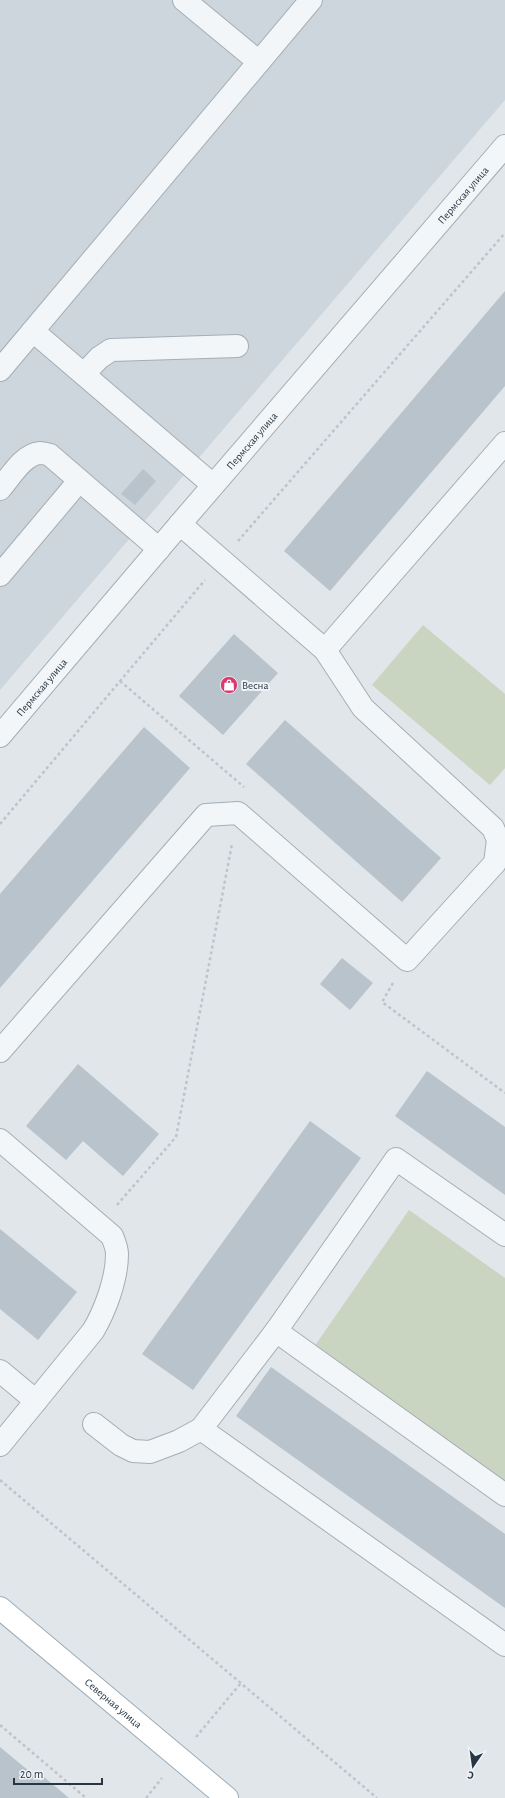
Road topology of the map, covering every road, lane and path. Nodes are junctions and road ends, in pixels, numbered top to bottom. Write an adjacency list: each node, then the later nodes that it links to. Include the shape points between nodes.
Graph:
1 (184, 0): 3 (street)
2 (311, 0): 3 (street)
3 (259, 62): 6 (street)
4 (505, 146): 12 (street, Пермская улица)
5 (505, 233): 16 (path)
6 (33, 331): 8 (street); 9 (street)
7 (237, 346): 9 (street, via 111,350)
8 (0, 370)
9 (84, 374): 12 (street)
10 (505, 443): 18 (street)
11 (79, 481): 13 (street, via 50,455 40,453 24,461); 15 (street); 17 (street)
12 (213, 485): 14 (street, Пермская улица)
13 (0, 489)
14 (180, 524): 15 (street, Пермская улица); 16 (street)
15 (159, 549): 19 (street, Пермская улица)
16 (222, 560): 18 (street); 21 (path)
17 (0, 575)
18 (325, 650): 22 (street, via 362,708 493,828 498,840 495,863)
19 (0, 736)
20 (238, 813): 22 (street); 23 (street, via 206,815); 26 (path, via 176,1137)
21 (0, 824)
22 (407, 960): 24 (path, via 382,1002)
23 (0, 1051)
24 (505, 1093)
25 (0, 1140): 26 (street)
26 (100, 1226): 30 (street, via 112,1236 117,1253 106,1304 93,1331)
27 (505, 1235): 28 (street, via 396,1159)
28 (276, 1331): 32 (street); 35 (street)
29 (0, 1372): 30 (street)
30 (36, 1401): 33 (street)
31 (94, 1424): 32 (street, via 121,1445 134,1451 150,1452)
32 (201, 1429): 37 (street)
33 (0, 1445)
34 (0, 1480): 41 (path)
35 (505, 1495)
36 (0, 1608): 40 (main road, Северная улица)
37 (505, 1645)
38 (0, 1725): 39 (path)
39 (86, 1798)
40 (227, 1798)
41 (377, 1798)

